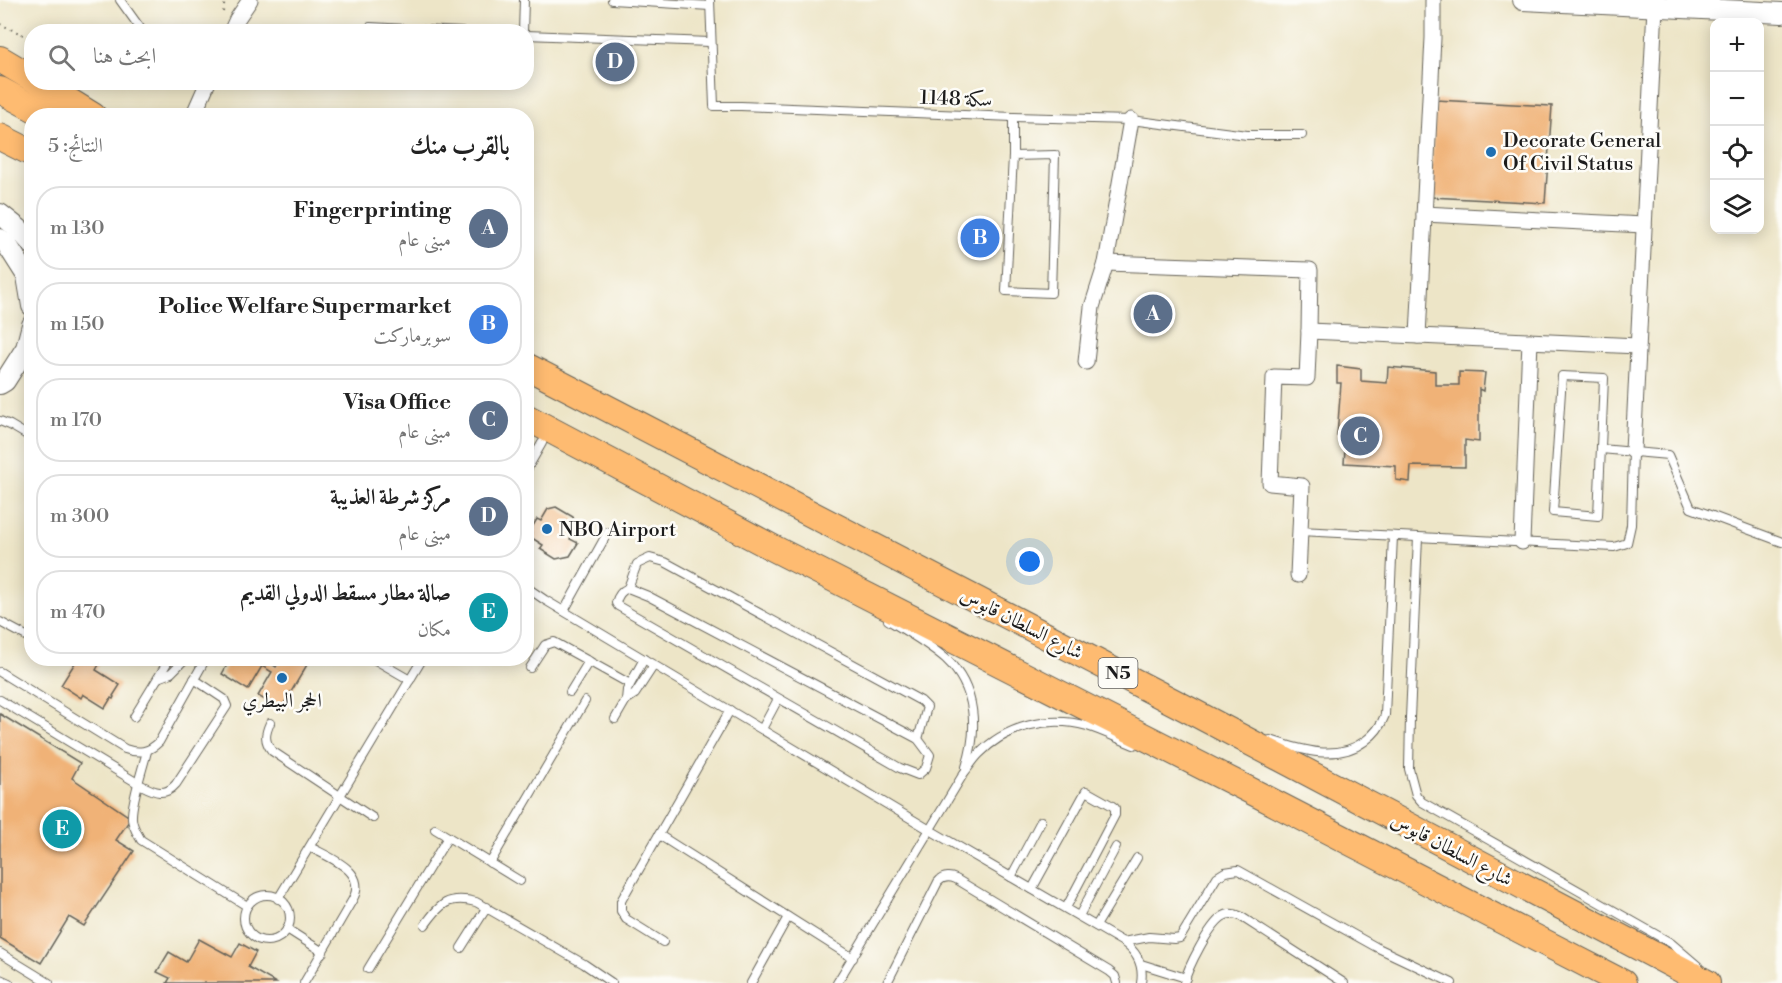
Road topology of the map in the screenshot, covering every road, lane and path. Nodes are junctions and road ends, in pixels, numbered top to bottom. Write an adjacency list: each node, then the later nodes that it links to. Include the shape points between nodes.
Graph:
1 (120, 0): 12 (lane)
2 (240, 0): 13 (street)
3 (250, 0): 14 (street)
4 (524, 0): 15 (lane)
5 (612, 0): 8 (lane)
6 (1433, 0): 34 (street)
7 (1523, 0): 9 (street)
8 (710, 3): 18 (lane, سكة 1148)
9 (1655, 7): 10 (street); 35 (street)
10 (1782, 13)
11 (0, 24): 17 (path)
12 (137, 24)
13 (234, 24)
14 (235, 24)
15 (523, 24)
16 (534, 34): 18 (lane)
17 (24, 35)
18 (710, 42): 27 (lane, سكة 1148, via 714,106)
19 (0, 59): 20 (highway)
20 (24, 73)
21 (0, 90): 24 (highway)
22 (51, 90): 25 (highway)
23 (204, 90): 26 (street)
24 (33, 108)
25 (80, 108)
26 (197, 108)
27 (1012, 117): 28 (lane, سكة 1148); 32 (lane)
28 (1131, 120): 29 (lane, سكة 1148, via 1247,135); 38 (street)
29 (1302, 135)
30 (0, 137): 31 (highway)
31 (24, 149)
32 (1013, 156): 32 (lane, via 1006,291 1051,293 1055,155)
33 (0, 214): 36 (street)
34 (1424, 214): 35 (street); 41 (street)
35 (1644, 225): 43 (street)
36 (24, 235)
37 (0, 239): 39 (street)
38 (1106, 262): 40 (street, via 1310,270); 45 (street, via 1092,308)
39 (24, 271)
40 (1310, 331): 41 (street); 55 (street, via 1307,378 1274,377 1270,483 1302,486)
41 (1418, 336): 42 (street)
42 (1530, 341): 43 (street); 59 (street)
43 (1638, 346): 53 (street)
44 (24, 351): 47 (street)
45 (1086, 362)
46 (534, 370): 94 (highway, شارع السلطان قابوس / N5)
47 (0, 384)
48 (0, 421): 50 (lane)
49 (534, 421): 54 (highway, شارع السلطان قابوس / N5)
50 (24, 432)
51 (534, 440): 54 (highway)
52 (1601, 449): 52 (lane, via 1598,516 1553,512 1562,376 1604,378); 53 (lane)
53 (1633, 452): 59 (lane, via 1627,543 1614,547); 60 (lane, via 1668,455 1691,508)
54 (634, 475): 61 (highway, شارع السلطان قابوس / N5)
55 (1300, 531): 57 (lane); 62 (street)
56 (608, 532): 68 (lane)
57 (1393, 536): 58 (lane); 100 (lane, via 1382,724 1361,744 1334,753)
58 (1418, 537): 59 (lane); 154 (lane, via 1409,769 1416,795 1671,943)
59 (1522, 542)
60 (1782, 543)
61 (776, 549): 67 (lane); 108 (highway, شارع السلطان قابوس / N5)
62 (1298, 575)
63 (628, 588): 89 (lane, via 617,597 618,606); 101 (lane); 101 (lane, via 637,564 650,558 665,562 921,701 927,707)
64 (534, 592): 66 (lane)
65 (534, 596): 66 (lane)
66 (545, 600): 68 (lane)
67 (862, 603)
68 (564, 611): 72 (lane)
69 (882, 616): 105 (lane, via 930,646 948,661 962,681 975,726)
70 (0, 622): 71 (lane)
71 (24, 635)
72 (644, 659): 75 (lane); 87 (lane)
73 (589, 661): 74 (lane, via 551,642); 87 (lane); 88 (lane)
74 (534, 663)
75 (654, 665): 91 (lane, via 635,694); 93 (lane)
76 (165, 666): 84 (lane)
77 (178, 666): 84 (lane)
78 (201, 666): 85 (lane)
79 (386, 666): 86 (lane)
80 (418, 666): 86 (lane)
81 (532, 666): 82 (lane)
82 (530, 669)
83 (0, 672): 103 (lane, via 125,749)
84 (158, 678): 95 (lane)
85 (194, 679): 103 (lane, via 159,742); 106 (lane, via 224,699 226,709 173,788 160,793)
86 (410, 680): 107 (lane)
87 (630, 684): 91 (lane)
88 (570, 692)
89 (778, 699): 98 (lane); 101 (lane, via 918,775 926,768 930,755)
90 (0, 700): 106 (lane)
91 (626, 700): 96 (lane)
92 (585, 701): 118 (lane)
93 (730, 710): 98 (lane); 113 (lane)
94 (1193, 712): 99 (lane); 153 (highway, شارع السلطان قابوس / N5)
95 (134, 717)
96 (615, 719)
97 (270, 723): 107 (lane, via 266,739 272,751)
98 (762, 729): 112 (lane)
99 (1252, 734)
100 (1263, 738)
101 (918, 739)
102 (1141, 748): 105 (lane, via 1086,726 1040,723 997,740)
103 (147, 751): 106 (lane)
104 (1163, 756): 108 (lane)
105 (964, 773): 112 (lane)
106 (139, 784): 123 (lane, via 132,818 141,840)
107 (340, 796): 109 (lane); 115 (lane)
108 (1261, 796): 152 (highway, شارع السلطان قابوس / N5)
109 (373, 818)
110 (1041, 821): 119 (lane)
111 (435, 829): 114 (lane)
112 (930, 830): 119 (lane); 136 (lane)
113 (659, 835): 127 (lane); 131 (lane, via 620,906 626,920)
114 (448, 837): 118 (lane); 138 (lane)
115 (310, 847): 122 (lane); 134 (lane, via 346,868 357,882 356,894)
116 (1116, 847): 126 (lane)
117 (1137, 858): 129 (lane)
118 (490, 863): 120 (lane)
119 (1011, 877): 121 (lane)
120 (520, 881)
121 (1032, 889): 125 (lane); 125 (lane, via 1086,791 1115,808 1115,815)
122 (279, 899): 123 (lane, via 258,897); 130 (lane, via 289,916)
123 (247, 906): 130 (lane, via 244,920 255,938 276,939)
124 (487, 907): 128 (lane, via 470,901 451,901 440,905); 133 (lane); 144 (lane)
125 (1066, 908): 126 (lane)
126 (1079, 916): 129 (lane)
127 (788, 917): 136 (lane); 145 (lane)
128 (425, 925)
129 (1096, 926): 132 (lane)
130 (287, 929): 134 (lane)
131 (663, 942)
132 (1123, 942): 137 (lane); 151 (lane, via 1149,937 1180,938 1217,877 1238,870 1376,947)
133 (461, 948)
134 (323, 952): 143 (lane)
135 (1, 955): 142 (lane)
136 (853, 958): 146 (lane)
137 (1141, 964): 140 (lane); 149 (lane)
138 (368, 969)
139 (0, 979): 141 (lane)
140 (1185, 980): 150 (lane, via 1208,934 1219,919 1232,914)
141 (9, 983)
142 (49, 983)
143 (304, 983)
144 (612, 983)
145 (751, 983)
146 (837, 983)
147 (887, 983): 148 (lane, via 938,882 948,877 1112,973)
148 (1117, 983)
149 (1141, 983)
150 (1344, 983)
151 (1452, 983)
152 (1623, 983)
153 (1707, 983)
154 (1717, 983)

